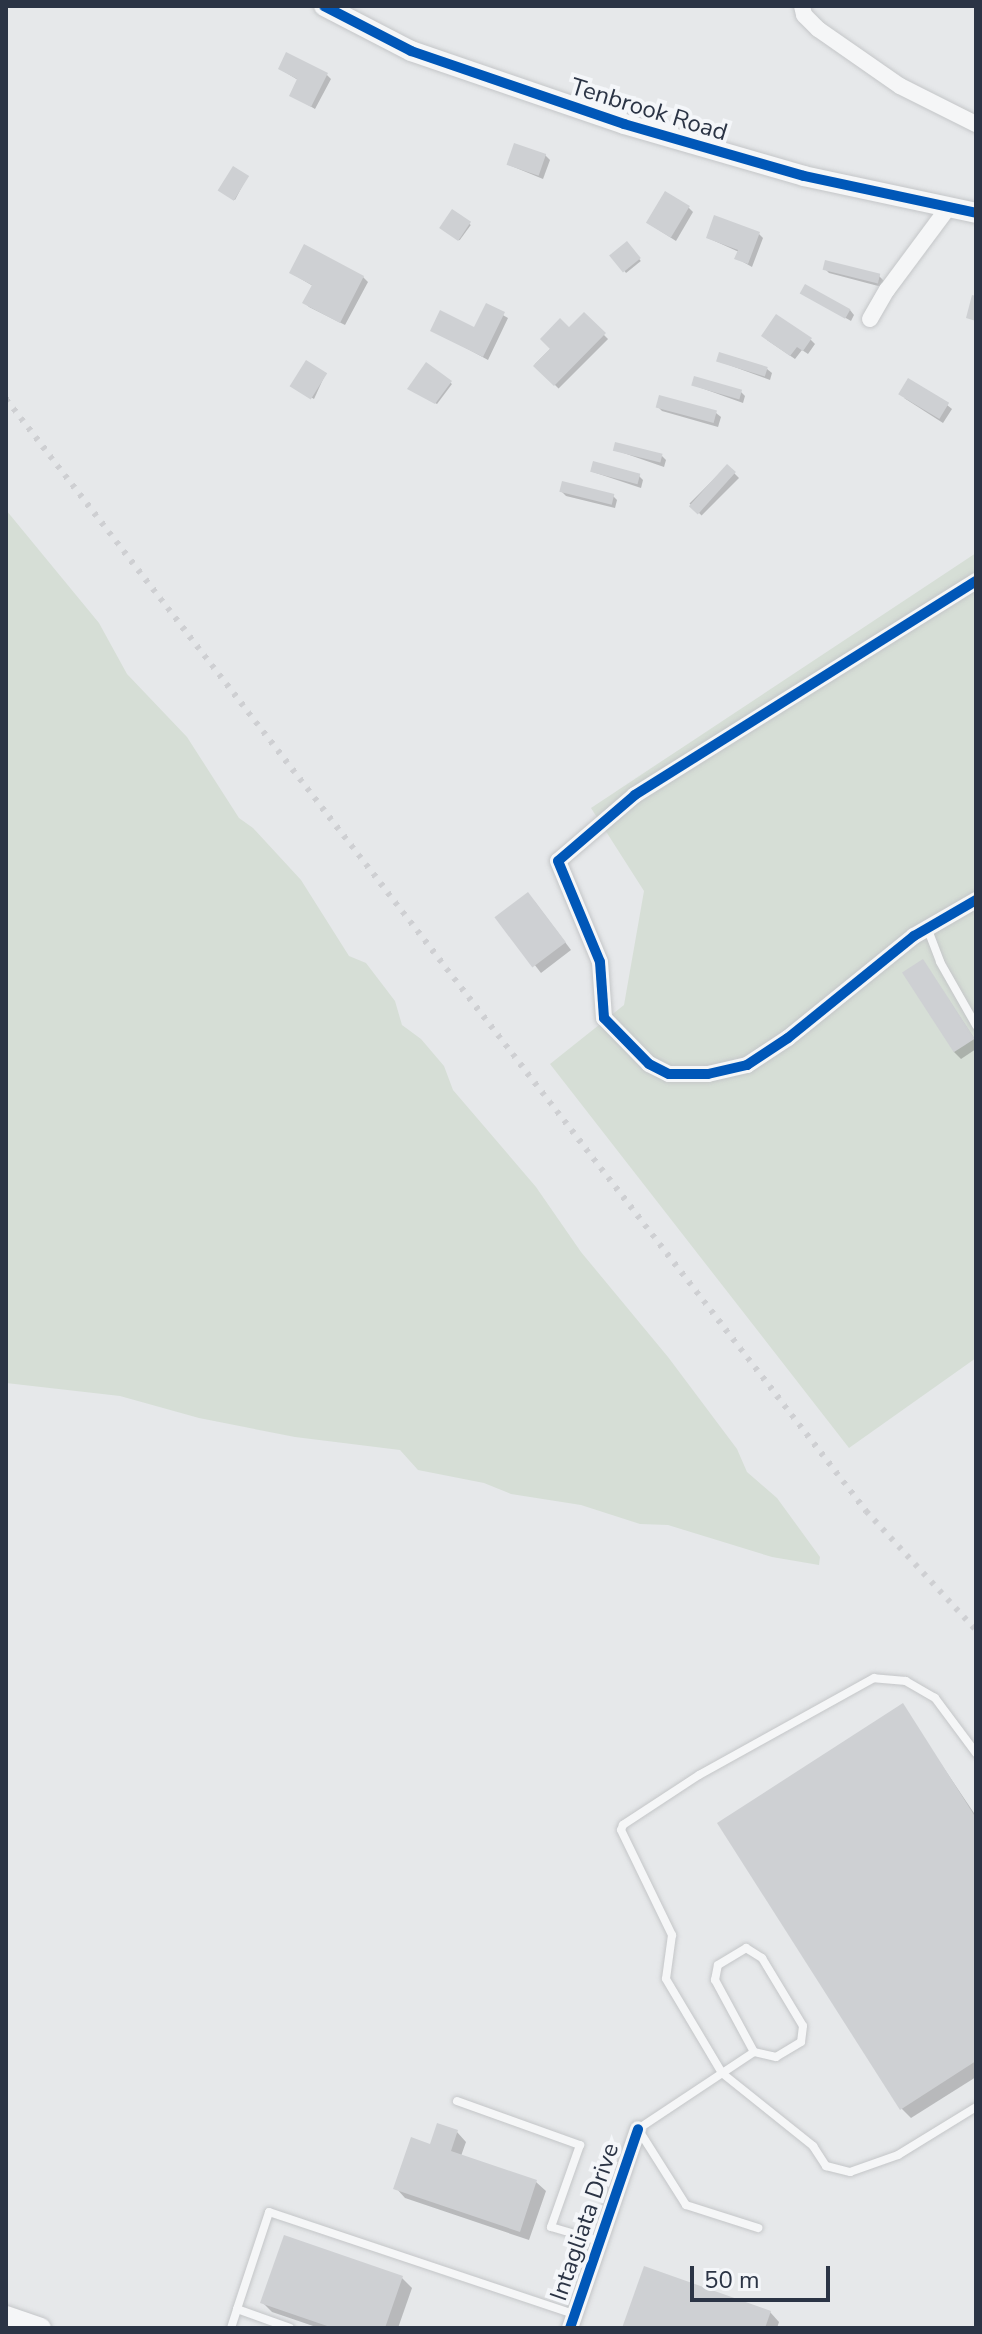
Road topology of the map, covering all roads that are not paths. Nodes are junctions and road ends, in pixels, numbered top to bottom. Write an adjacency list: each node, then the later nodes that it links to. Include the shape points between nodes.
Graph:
1 (324, 6): 4 (street, Tenbrook Road, via 411,51 624,124 757,164)
2 (802, 6): 3 (street, via 818,29 888,78)
3 (976, 124)
4 (948, 208): 5 (street, Tenbrook Road); 6 (street)
5 (976, 213)
6 (870, 319)
7 (976, 581): 9 (street, via 635,795 558,861 600,962 604,1018 649,1064 669,1074 708,1074 747,1065)
8 (976, 900): 9 (street)
9 (928, 930): 10 (lane)
10 (976, 1025)
11 (976, 1753): 13 (lane, via 935,1698 906,1681 874,1678 699,1775 623,1825 672,1935 666,1979)
12 (754, 2052): 12 (lane, via 776,2057 801,2042 803,2026 762,1958 746,1948 718,1965 715,1980); 13 (lane)
13 (722, 2073): 15 (lane, via 813,2146 826,2166 850,2172 898,2155); 16 (lane)
14 (457, 2101): 18 (lane, via 580,2145 551,2227)
15 (976, 2107)
16 (638, 2129): 17 (lane, via 686,2205); 18 (street, Intagliata Drive)
17 (758, 2228)
18 (600, 2241): 21 (street, Intagliata Drive)
19 (237, 2309): 21 (lane, via 269,2212); 23 (lane); 24 (lane)
20 (6, 2316): 22 (street)
21 (572, 2321)
22 (41, 2328)
23 (231, 2328)
24 (290, 2328)

